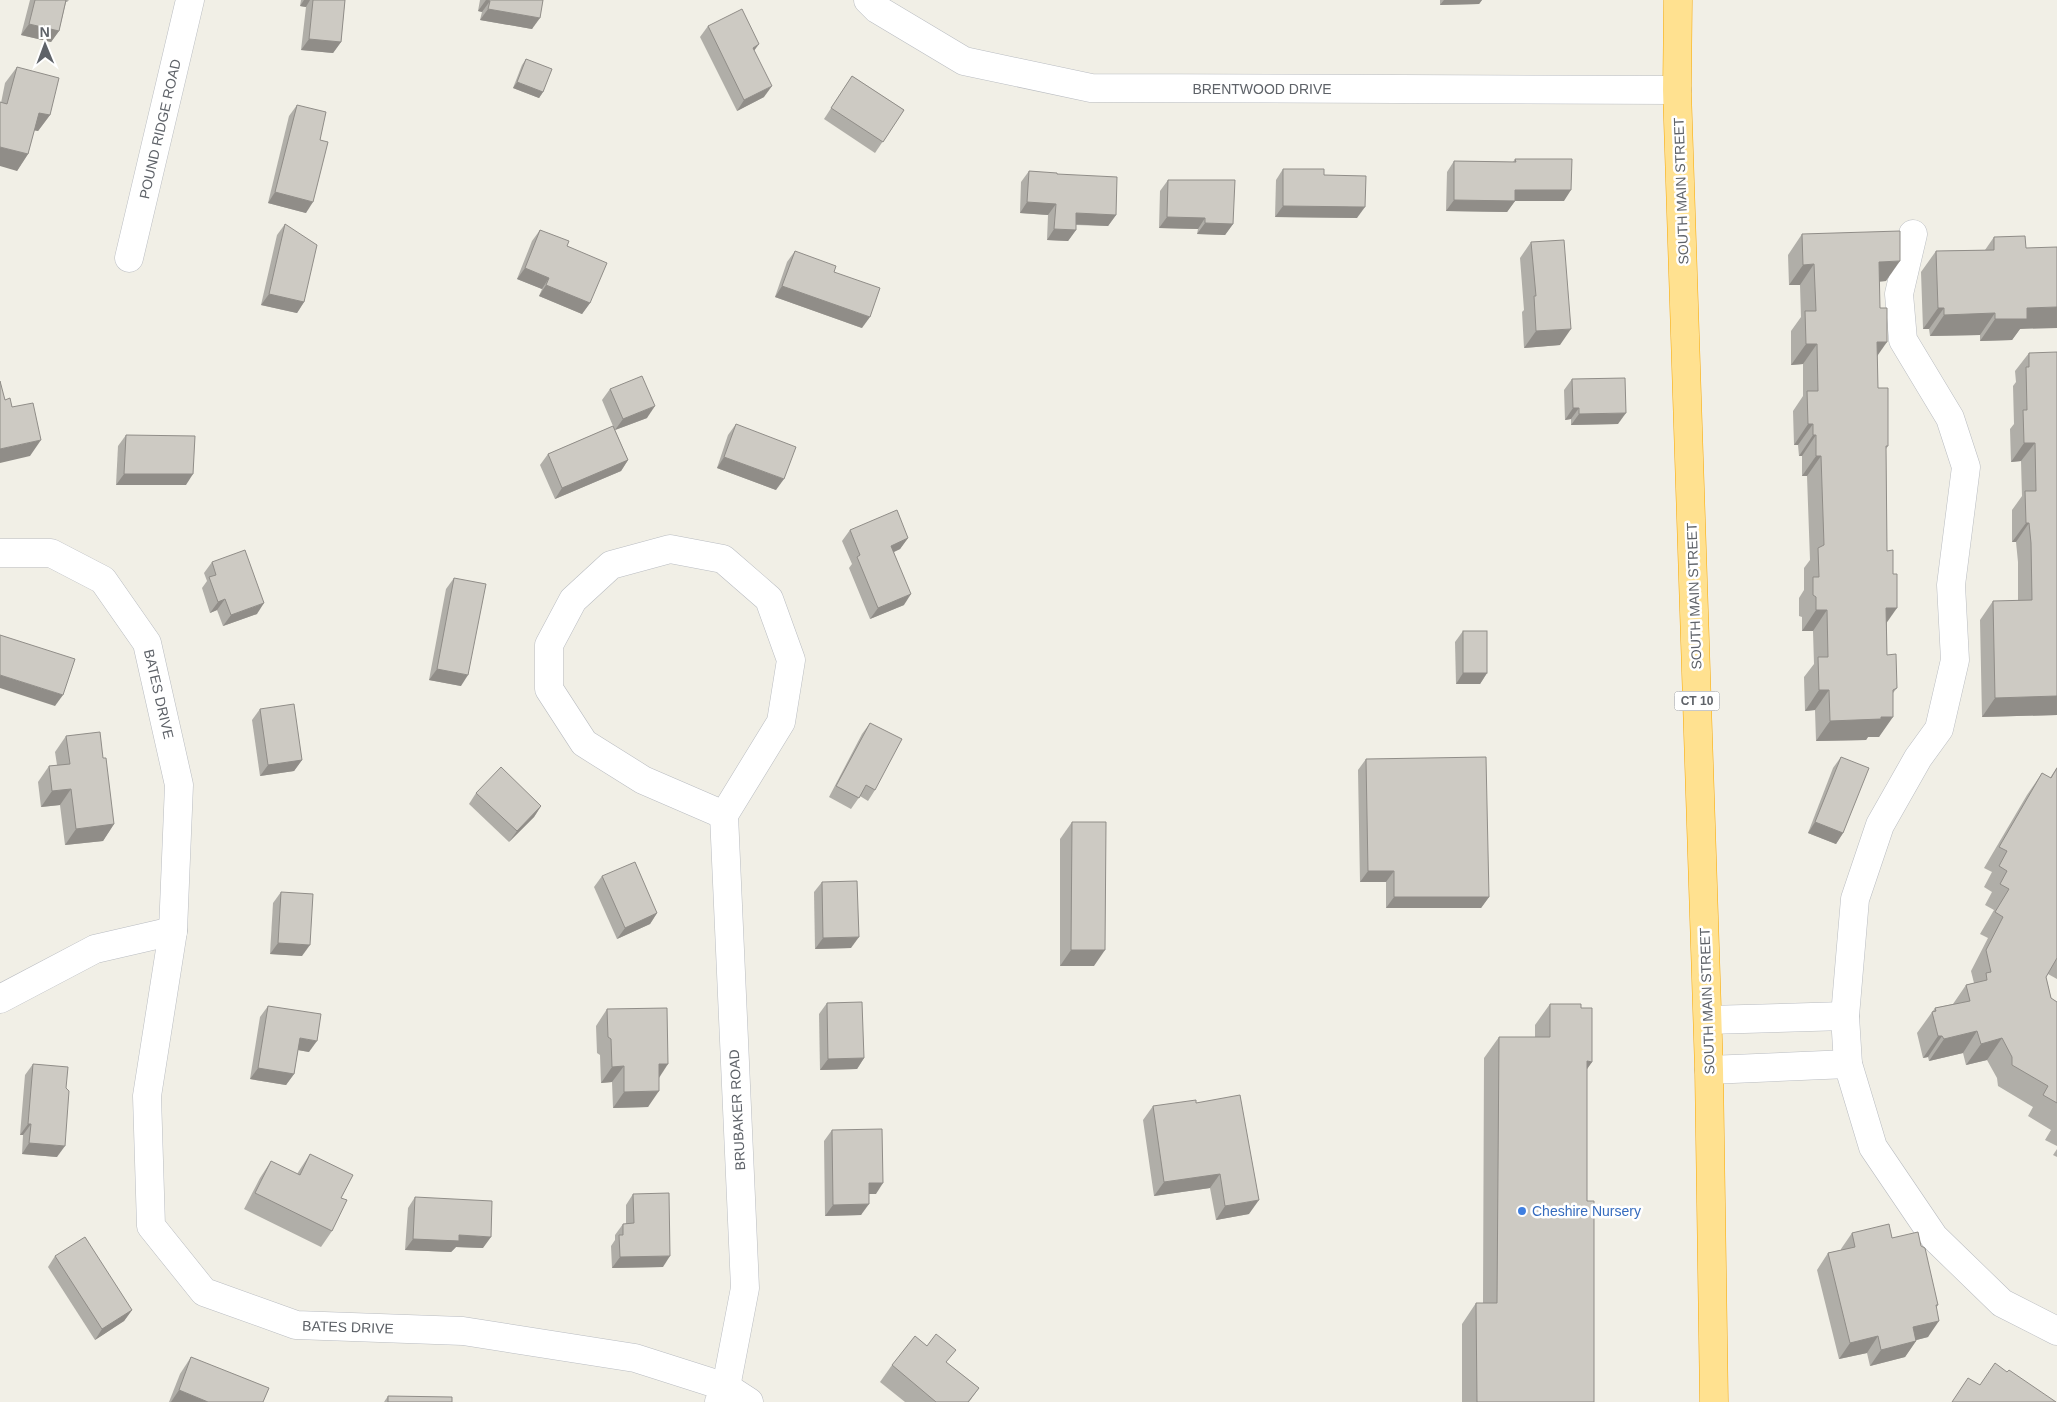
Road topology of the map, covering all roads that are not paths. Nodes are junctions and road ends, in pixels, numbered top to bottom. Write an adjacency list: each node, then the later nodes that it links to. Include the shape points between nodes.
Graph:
1 (190, 0): 6 (street, POUND RIDGE ROAD)
2 (868, 0): 4 (street, BRENTWOOD DRIVE, via 964,61 1091,88)
3 (1678, 0): 4 (highway, SOUTH MAIN STREET / CT 10)
4 (1677, 90): 12 (highway, SOUTH MAIN STREET / CT 10)
5 (1912, 234): 11 (street, via 1899,294 1902,340 1950,418 1966,467 1951,585 1955,660 1939,729 1918,758 1880,825 1855,899)
6 (129, 258)
7 (0, 553): 9 (street, BATES DRIVE, via 51,553 103,580 147,642 179,785)
8 (724, 816): 8 (street, via 781,722 791,660 769,599 723,560 670,549 612,565 573,600 549,645 549,689 584,743 643,780); 16 (street, BRUBAKER ROAD, via 745,1288)
9 (173, 931): 10 (street, via 95,948); 16 (street, BATES DRIVE, via 147,1096 151,1226 204,1292 296,1325 462,1331 635,1358)
10 (0, 998)
11 (1845, 1016): 12 (street); 13 (street)
12 (1708, 1020): 14 (highway, SOUTH MAIN STREET / CT 10)
13 (1848, 1064): 14 (street); 15 (street, via 1873,1147 1934,1237 2002,1303)
14 (1709, 1070): 18 (highway, SOUTH MAIN STREET / CT 10)
15 (2057, 1331)
16 (723, 1394): 17 (street, BATES DRIVE)
17 (749, 1402)
18 (1714, 1402)

